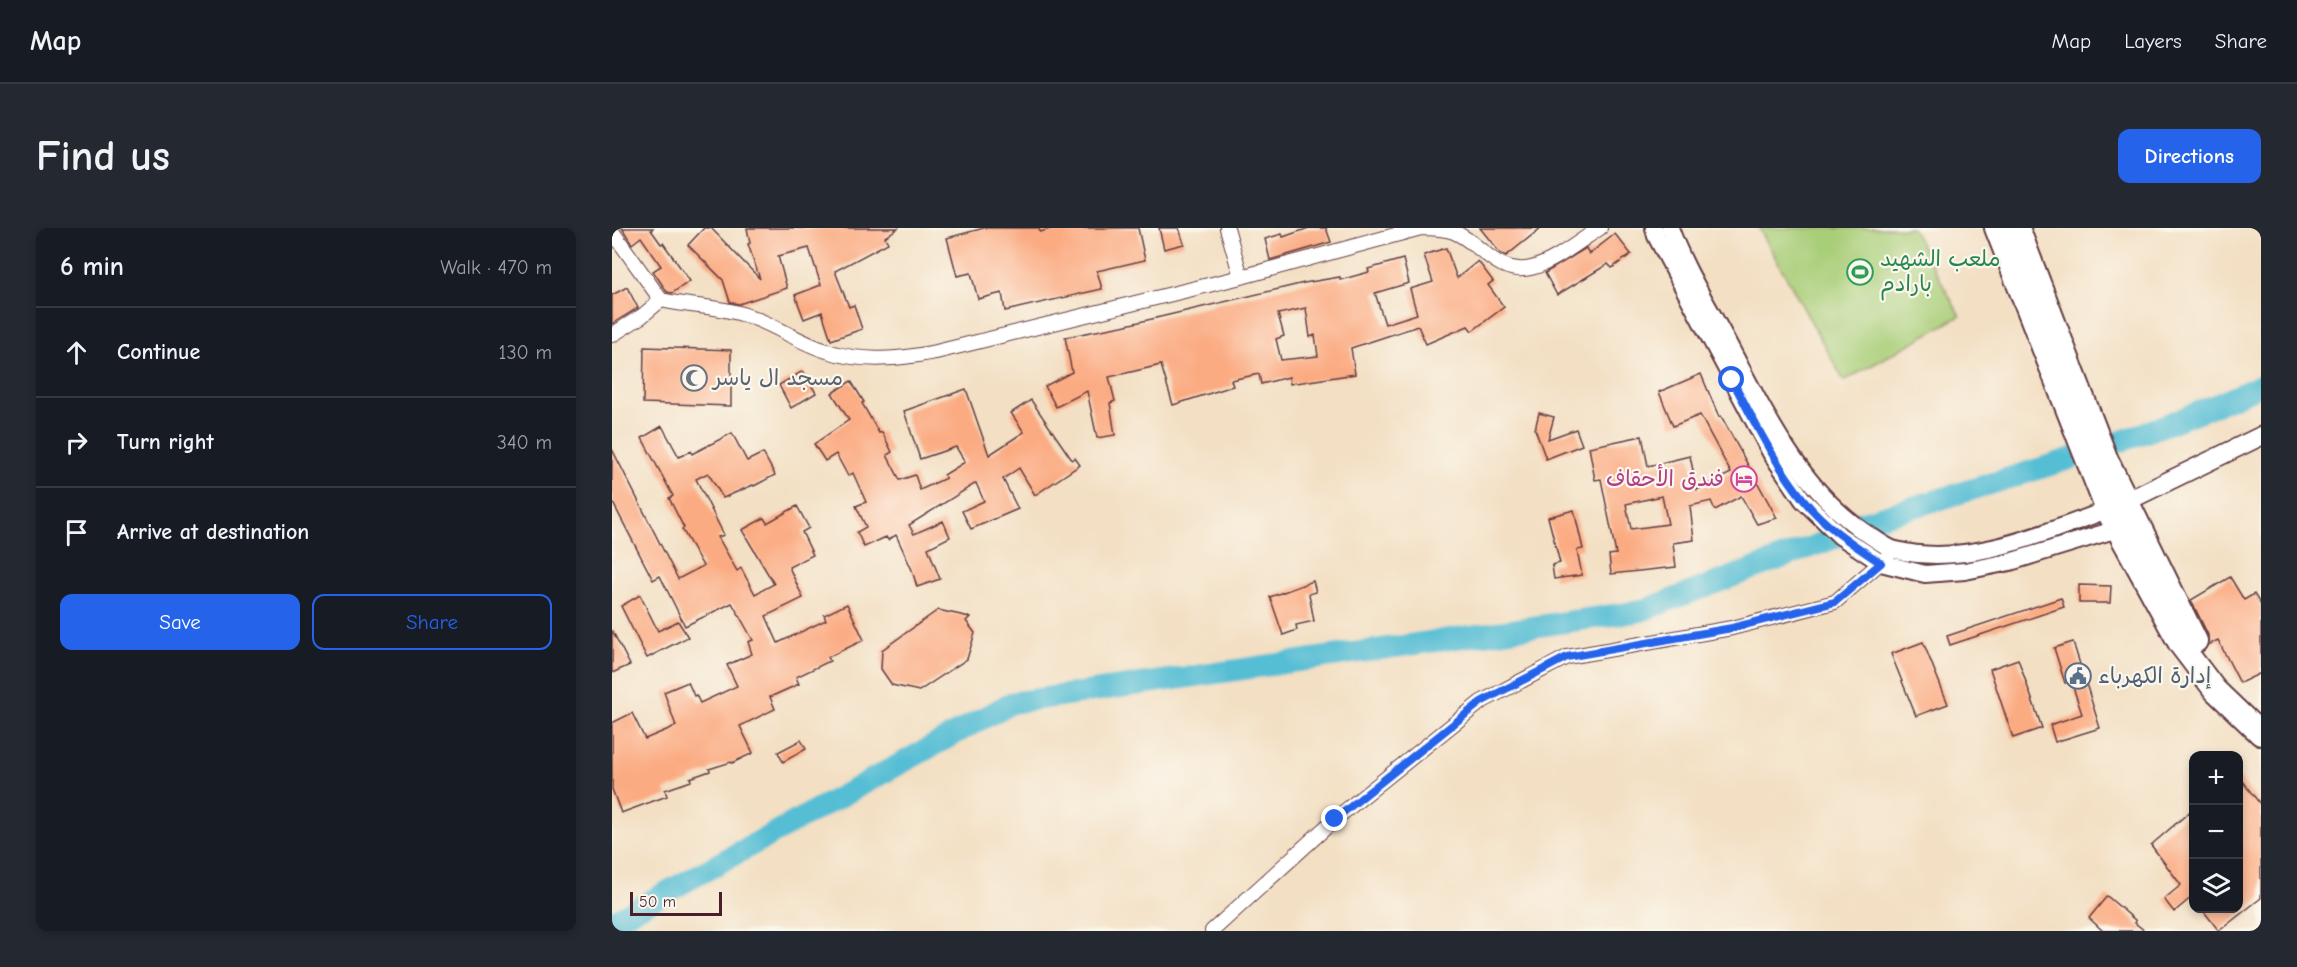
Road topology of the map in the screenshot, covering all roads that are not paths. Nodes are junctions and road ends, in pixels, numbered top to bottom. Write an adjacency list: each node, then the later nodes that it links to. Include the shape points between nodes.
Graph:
1 (1227, 228): 8 (street)
2 (1600, 228): 8 (street, via 1530,268 1501,265 1455,232 1421,228)
3 (1654, 228): 11 (street)
4 (1670, 228): 11 (street)
5 (1996, 228): 12 (highway)
6 (2018, 228): 12 (highway)
7 (612, 231): 9 (street)
8 (1241, 277): 9 (street, via 902,358 862,359 826,351 751,316)
9 (661, 300): 10 (street)
10 (612, 335)
11 (1723, 348): 16 (street, via 1817,490 1853,525); 17 (street, via 1771,453 1803,500 1840,536)
12 (2088, 436): 14 (highway)
13 (2261, 436): 14 (main road)
14 (2117, 506): 15 (highway); 16 (street, via 2037,536 1974,551 1934,555)
15 (2127, 526): 17 (street, via 2010,562 1965,571 1925,574); 18 (highway, via 2194,639 2231,685); 19 (highway, via 2181,644 2215,690)
16 (1893, 550): 17 (street)
17 (1881, 563): 20 (street, via 1835,602 1732,628 1567,657 1481,702 1335,819)
18 (2261, 713)
19 (2261, 734)
20 (1212, 931)

